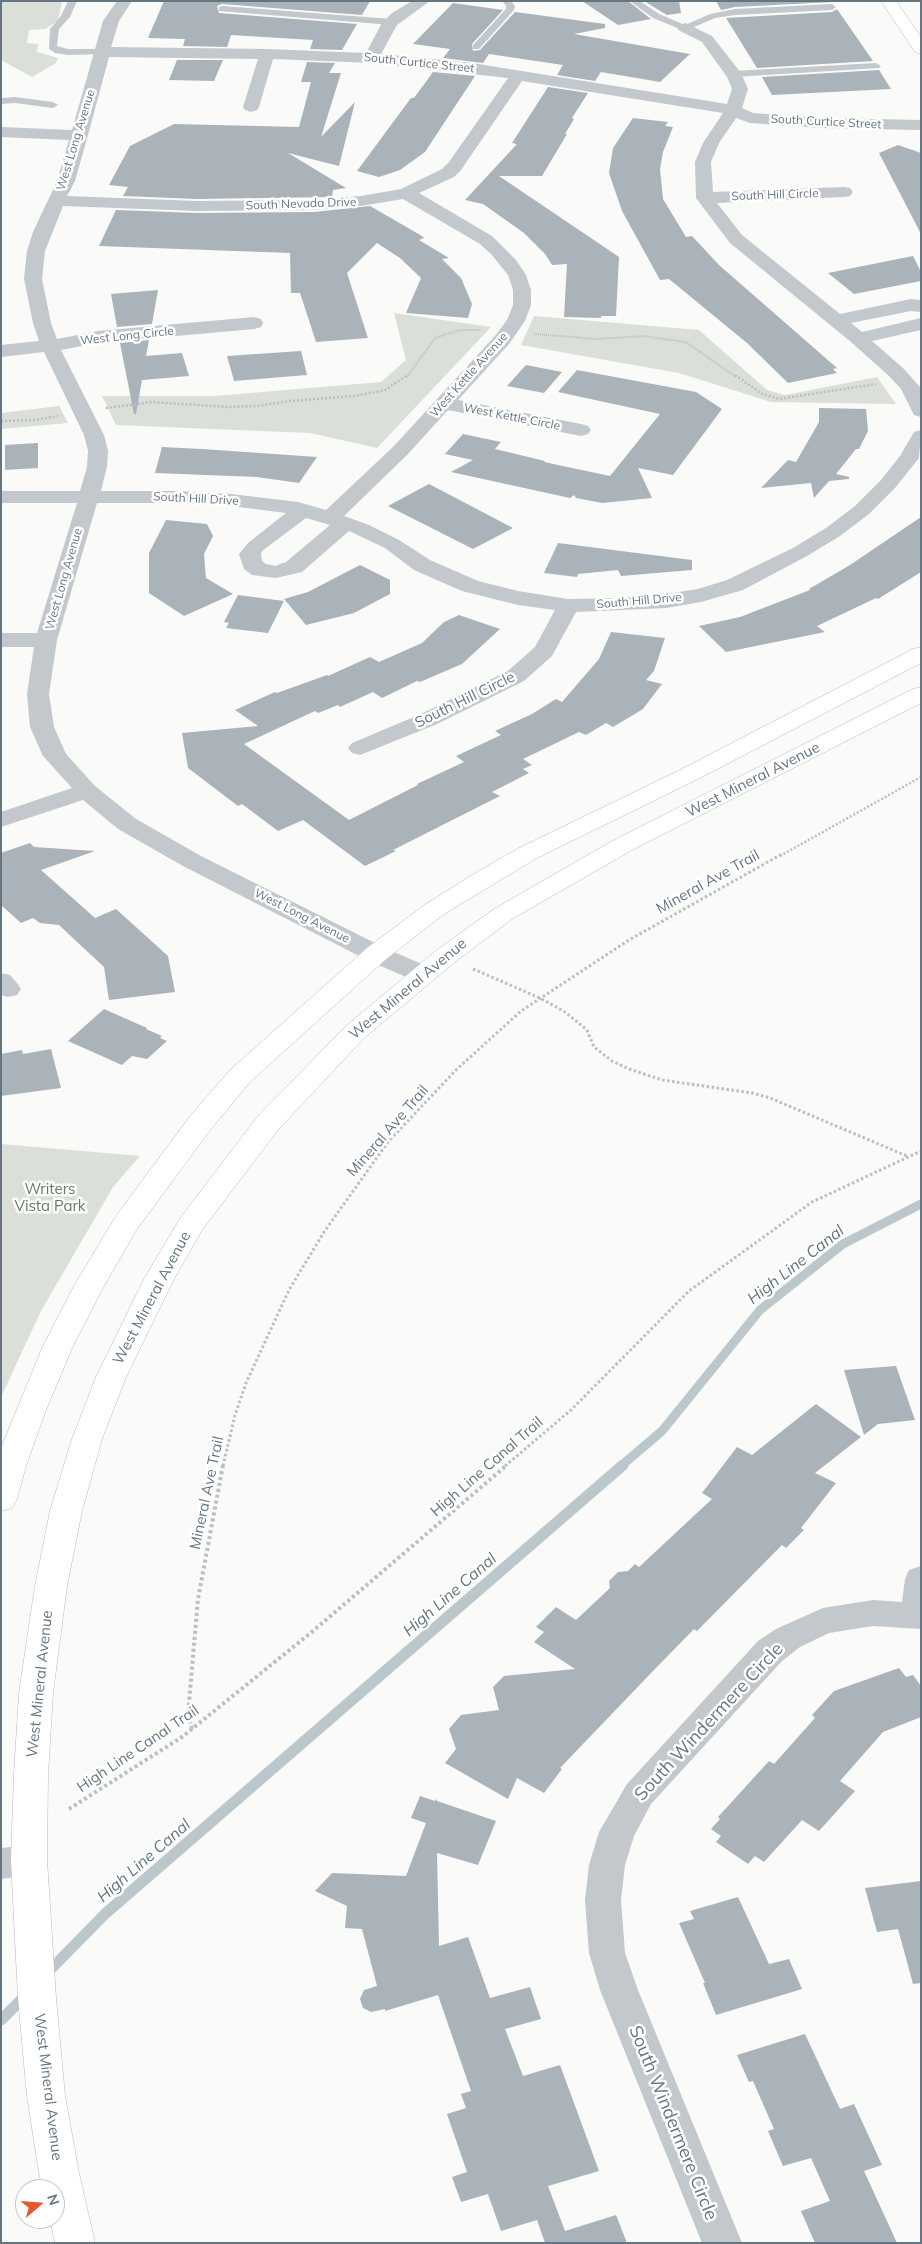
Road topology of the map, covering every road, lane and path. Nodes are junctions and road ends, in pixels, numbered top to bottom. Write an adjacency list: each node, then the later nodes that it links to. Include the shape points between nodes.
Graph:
1 (73, 1): 13 (lane, via 55,29 52,47 58,51)
2 (125, 1): 13 (street, West Long Avenue, via 110,21)
3 (231, 1): 9 (lane, via 222,8)
4 (423, 1): 9 (street)
5 (506, 1): 11 (lane, via 511,6 510,10)
6 (634, 1): 10 (lane, via 656,16)
7 (888, 1): 12 (main road)
8 (832, 7): 10 (lane, via 734,12 713,16)
9 (392, 22): 15 (street)
10 (685, 28): 17 (street, via 707,39)
11 (476, 47)
12 (921, 49)
13 (102, 52): 14 (street, South Curtice Street); 26 (street, West Long Avenue)
14 (267, 54): 15 (street, South Curtice Street); 21 (street)
15 (370, 58): 18 (street, South Curtice Street)
16 (876, 66): 17 (lane)
17 (734, 74): 22 (street, via 740,89)
18 (518, 75): 22 (street, South Curtice Street); 28 (street, South Nevada Drive, via 455,166 448,173)
19 (1, 101): 20 (lane)
20 (53, 105)
21 (251, 107)
22 (733, 110): 23 (street, South Curtice Street, via 759,108 849,114); 24 (street, South Curtice Street, via 750,118 791,122); 29 (street, via 711,144 704,162)
23 (921, 112)
24 (921, 125)
25 (1, 132): 26 (street)
26 (80, 135): 30 (street, West Long Avenue)
27 (844, 192): 29 (street, South Hill Circle)
28 (406, 193): 30 (street, South Nevada Drive, via 314,205 197,206); 38 (street, West Kettle Avenue, via 486,240 510,264 522,290 522,305 510,331)
29 (705, 198): 32 (street, via 736,238)
30 (57, 201): 36 (street, West Long Avenue, via 36,251 33,279)
31 (921, 306): 32 (street, via 910,305)
32 (837, 320): 35 (street)
33 (254, 323): 36 (street, West Long Circle, via 106,336)
34 (921, 324): 35 (street)
35 (858, 338): 39 (street, via 910,387)
36 (50, 346): 37 (street, West Long Circle); 42 (street, West Long Avenue, via 94,435 98,451 97,467)
37 (1, 352)
38 (443, 403): 40 (street, West Kettle Circle); 45 (street, West Kettle Avenue)
39 (921, 411)
40 (581, 430)
41 (921, 436): 46 (street, South Hill Drive, via 909,458 862,510 833,532 758,574 701,595 666,601)
42 (87, 496): 43 (street, South Hill Drive); 44 (street, South Hill Drive, via 231,500); 48 (street, West Long Avenue)
43 (1, 497)
44 (303, 510): 45 (street, South Hill Drive); 45 (street, via 255,547 250,554 252,564 260,570 276,572 294,567)
45 (338, 520): 46 (street, South Hill Drive, via 392,544 422,565 470,586)
46 (568, 606): 51 (street, South Hill Circle, via 544,651 516,676 429,719)
47 (1, 640): 48 (street)
48 (46, 640): 53 (street, West Long Avenue, via 38,694 42,727 55,756)
49 (921, 654): 55 (main road, via 690,774 528,853 435,909)
50 (921, 694): 56 (main road, West Mineral Avenue, via 572,873 504,914)
51 (360, 748)
52 (921, 777): 57 (path, Mineral Ave Trail, via 629,940)
53 (87, 791): 54 (street); 55 (street, West Long Avenue, via 127,824 192,861)
54 (1, 820)
55 (376, 954): 56 (street, West Long Avenue); 60 (main road, via 240,1076 201,1122 126,1223 58,1346 10,1466)
56 (422, 974): 65 (main road, West Mineral Avenue, via 356,1032 304,1084 229,1172 191,1224 158,1280 111,1377 87,1439 51,1586 36,1693 30,1774)
57 (540, 998): 59 (path, via 577,1020 587,1030 594,1047 629,1069 662,1080 770,1098); 63 (path, Mineral Ave Trail, via 456,1070 388,1142 324,1232 276,1316 246,1383 219,1481 198,1599 188,1714)
58 (921, 1151): 59 (path, High Line Canal Trail)
59 (908, 1156): 63 (path, High Line Canal Trail, via 812,1202 689,1291 571,1410 313,1631)
60 (1, 1499)
61 (921, 1579): 62 (street, South Windermere Circle)
62 (919, 1616): 67 (street, South Windermere Circle, via 873,1613 823,1621 770,1651 639,1794 618,1832 607,1865 603,1900 607,1953)
63 (192, 1729): 64 (path, High Line Canal Trail)
64 (69, 1809)
65 (15, 1862): 66 (main road, West Mineral Avenue, via 31,1911 46,2096)
66 (75, 2243)
67 (722, 2243)

